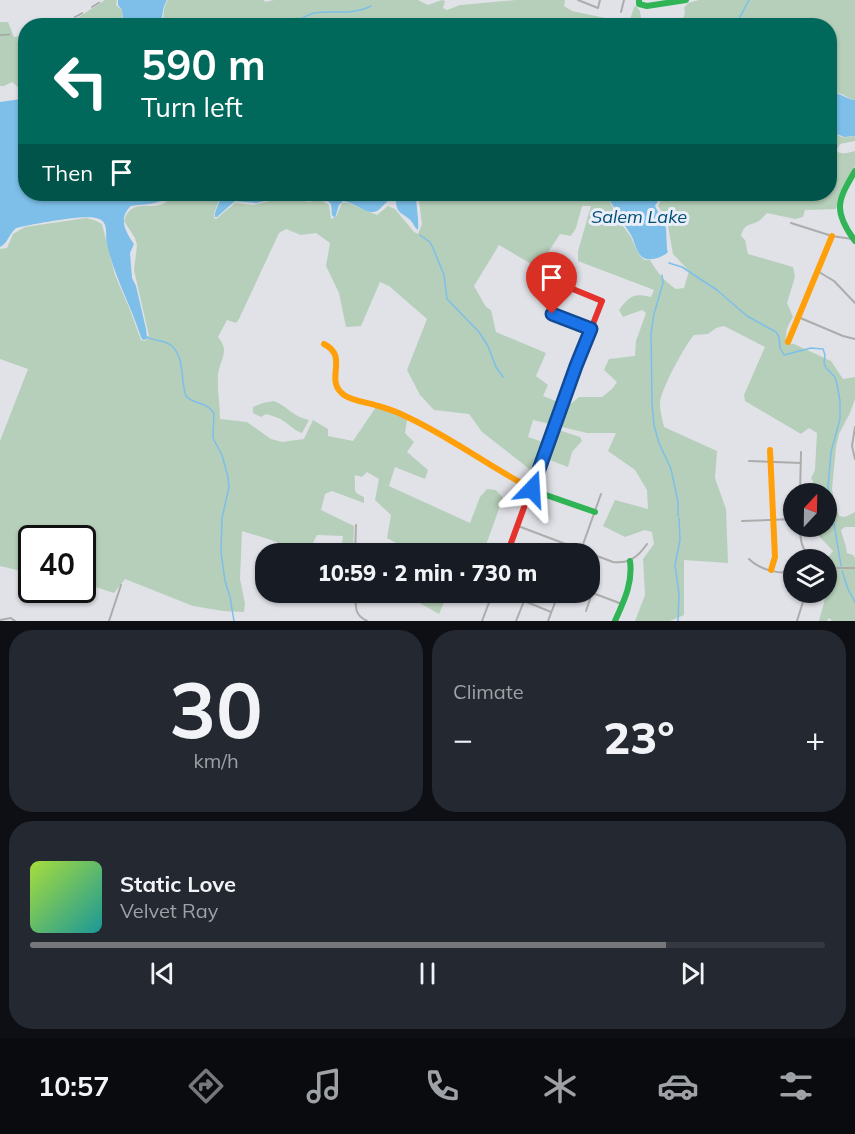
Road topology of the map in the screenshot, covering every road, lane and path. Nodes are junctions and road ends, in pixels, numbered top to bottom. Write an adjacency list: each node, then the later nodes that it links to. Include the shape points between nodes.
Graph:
1 (578, 0): 2 (street, via 598,8)
2 (600, 0)
3 (624, 0): 6 (street)
4 (686, 0): 5 (street, via 647,6)
5 (639, 2)
6 (621, 12)
7 (855, 171): 10 (street, via 843,191 840,207 842,222)
8 (791, 223): 9 (street)
9 (832, 236): 10 (street); 11 (street)
10 (854, 240)
11 (818, 272): 13 (street, via 834,281); 15 (street)
12 (563, 285): 16 (street, via 602,301)
13 (855, 303)
14 (552, 314): 16 (street)
15 (798, 317): 17 (street); 18 (street)
16 (591, 329): 28 (street)
17 (855, 339)
18 (788, 342)
19 (324, 344): 28 (street, via 334,350 337,388 342,393 411,418)
20 (855, 427): 23 (street)
21 (770, 450): 25 (street)
22 (801, 452): 26 (street)
23 (855, 459)
24 (749, 462): 25 (street)
25 (770, 462): 26 (street); 31 (street)
26 (801, 463): 27 (street)
27 (800, 483)
28 (532, 489): 30 (street); 35 (street)
29 (601, 494): 30 (street)
30 (595, 512): 39 (street)
31 (773, 520): 32 (street); 33 (street); 46 (street, via 775,557)
32 (783, 520)
33 (742, 521)
34 (356, 525): 36 (street)
35 (518, 526): 37 (street); 38 (street)
36 (355, 543)
37 (511, 543)
38 (563, 543)
39 (584, 543)
40 (646, 544): 43 (street)
41 (600, 557): 43 (street, via 613,562)
42 (748, 559): 46 (street)
43 (630, 561): 57 (street, via 631,580)
44 (855, 568): 45 (street)
45 (837, 569)
46 (771, 570): 47 (street)
47 (783, 573)
48 (121, 585): 63 (street)
49 (600, 595): 57 (street)
50 (357, 603): 64 (street, via 357,613)
51 (489, 603): 65 (street)
52 (523, 603): 66 (street)
53 (529, 603): 59 (street)
54 (555, 603): 59 (street)
55 (588, 603): 58 (street)
56 (803, 603): 69 (street)
57 (622, 604): 68 (street)
58 (586, 611)
59 (551, 612): 67 (street)
60 (0, 620): 61 (street)
61 (8, 620): 62 (street)
62 (15, 621)
63 (109, 621)
64 (367, 621)
65 (482, 621)
66 (516, 621)
67 (548, 621)
68 (615, 621)
69 (797, 621)

